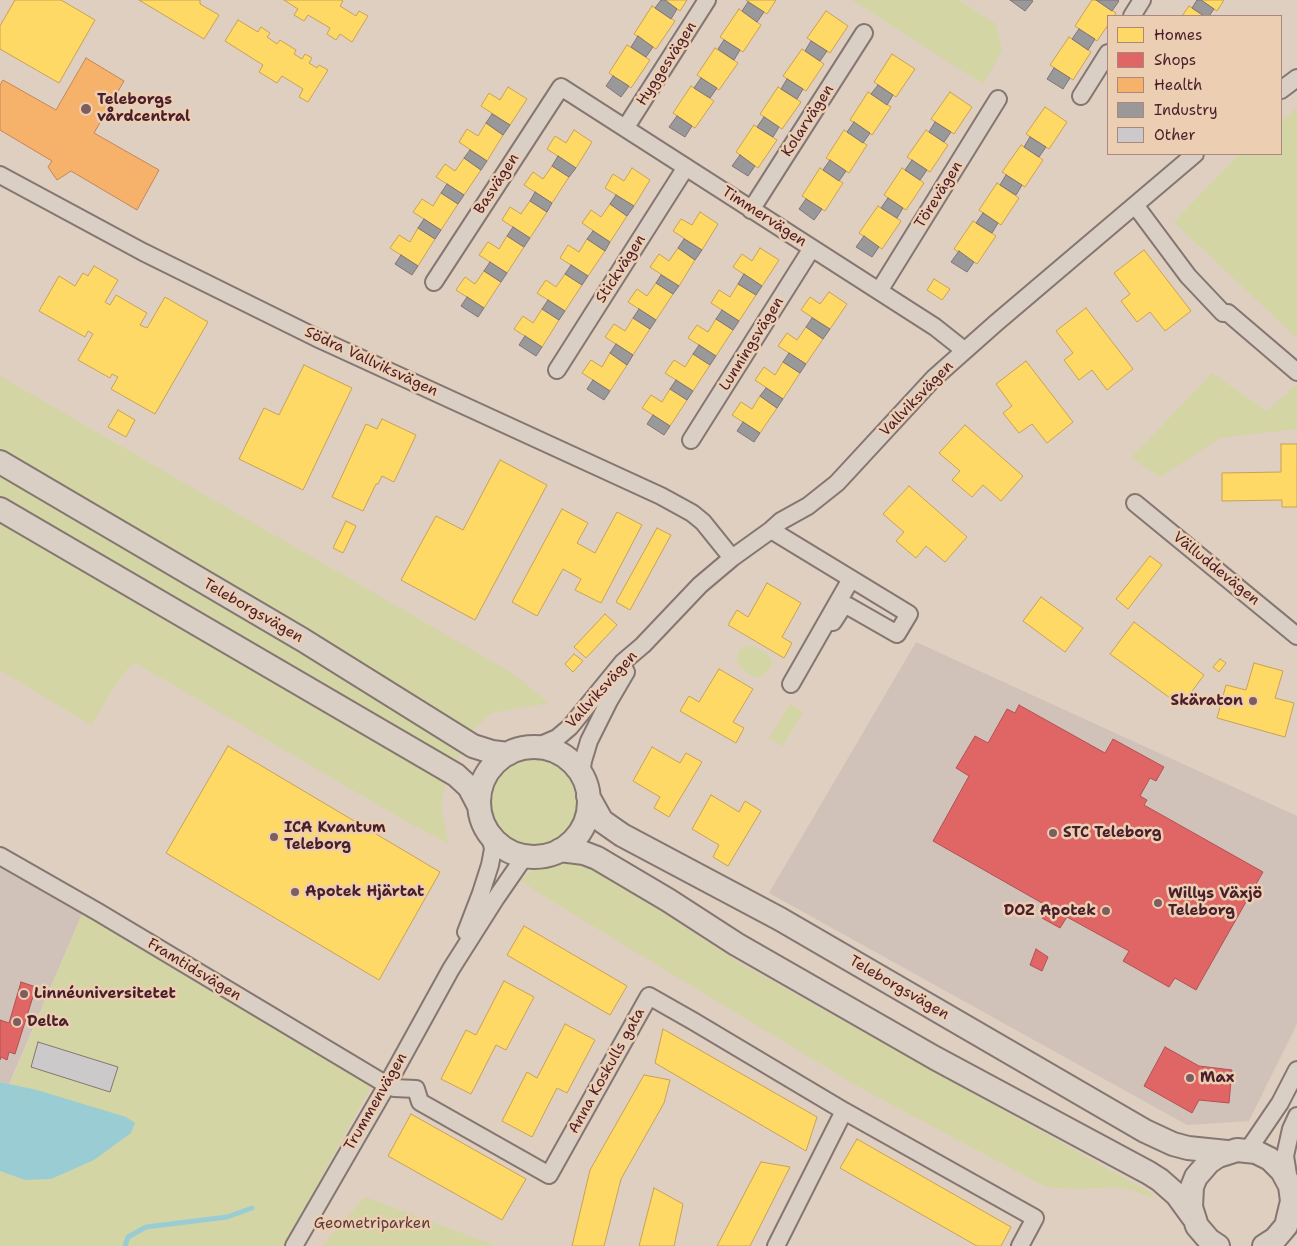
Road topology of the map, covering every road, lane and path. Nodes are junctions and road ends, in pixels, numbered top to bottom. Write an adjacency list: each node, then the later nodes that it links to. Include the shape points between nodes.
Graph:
1 (708, 0): 11 (street, Hyggesvägen)
2 (1142, 0): 3 (street)
3 (1133, 15)
4 (864, 33): 16 (street, Kolarvägen)
5 (1107, 55): 9 (street)
6 (1297, 78): 8 (street)
7 (561, 86): 11 (street, Timmervägen); 18 (street, Basvägen)
8 (1282, 89)
9 (1081, 96)
10 (998, 99): 19 (street, Törevägen)
11 (626, 127): 13 (street, Timmervägen)
12 (1195, 155): 15 (street, Vallviksvägen)
13 (686, 167): 16 (street, Timmervägen); 21 (street, Stickvägen)
14 (0, 175): 28 (street, Södra Vallviksvägen, via 143,252 307,333 661,496 703,522)
15 (1135, 205): 20 (street, Vallviksvägen); 22 (street, via 1188,276 1223,312)
16 (751, 210): 17 (street, Timmervägen)
17 (812, 248): 19 (street, Timmervägen); 23 (street, Lunningsvägen)
18 (434, 282)
19 (879, 291): 20 (street, Timmervägen)
20 (964, 350): 27 (street, Vallviksvägen, via 913,399 837,483)
21 (556, 370)
22 (1297, 372)
23 (691, 440)
24 (0, 462): 35 (main road, Teleborgsvägen, via 303,640 473,746)
25 (1135, 503): 31 (street, Välluddevägen)
26 (0, 509): 38 (main road, via 456,775 469,786)
27 (771, 530): 28 (street, Vallviksvägen); 29 (street)
28 (732, 558): 32 (street, Vallviksvägen, via 700,585)
29 (851, 579): 30 (street, via 909,614 898,634 848,606 842,608); 33 (street)
30 (833, 622)
31 (1297, 636)
32 (642, 645): 34 (street, Vallviksvägen, via 570,727 557,738); 36 (street, Vallviksvägen, via 589,741)
33 (791, 684)
34 (536, 747): 35 (main road); 36 (main road, via 554,750 573,763)
35 (508, 754): 38 (main road, via 486,775 480,790)
36 (581, 774): 37 (main road)
37 (588, 796): 40 (main road, via 588,812 582,827); 48 (main road, Teleborgsvägen, via 602,821 622,835 780,919 1145,1130 1188,1148)
38 (479, 806): 39 (main road, via 482,821)
39 (490, 835): 42 (main road, via 506,849); 43 (street, Trummenvägen, via 490,865)
40 (560, 850): 42 (main road, via 543,856); 50 (main road, via 598,858 736,944 918,1048 1149,1173 1173,1191)
41 (0, 856): 45 (street, Framtidsvägen)
42 (525, 856): 43 (street, Trummenvägen)
43 (451, 969): 45 (street, Trummenvägen)
44 (1297, 1070): 48 (street, via 1280,1103)
45 (387, 1084): 46 (street, Anna Koskulls gata, via 394,1088 416,1089 420,1102 549,1176 649,996); 51 (street, Trummenvägen)
46 (844, 1111): 53 (street); 54 (street, Anna Koskulls gata, via 1035,1218)
47 (1297, 1116): 49 (street, via 1285,1156)
48 (1237, 1151): 49 (main road, Teleborgsvägen, via 1270,1159 1282,1171); 50 (main road, via 1209,1162 1196,1177 1191,1197)
49 (1293, 1192): 55 (main road, via 1286,1226)
50 (1202, 1236)
51 (297, 1240): 52 (street, Trummenvägen)
52 (288, 1246)
53 (776, 1246)
54 (1020, 1246)
55 (1264, 1246)

